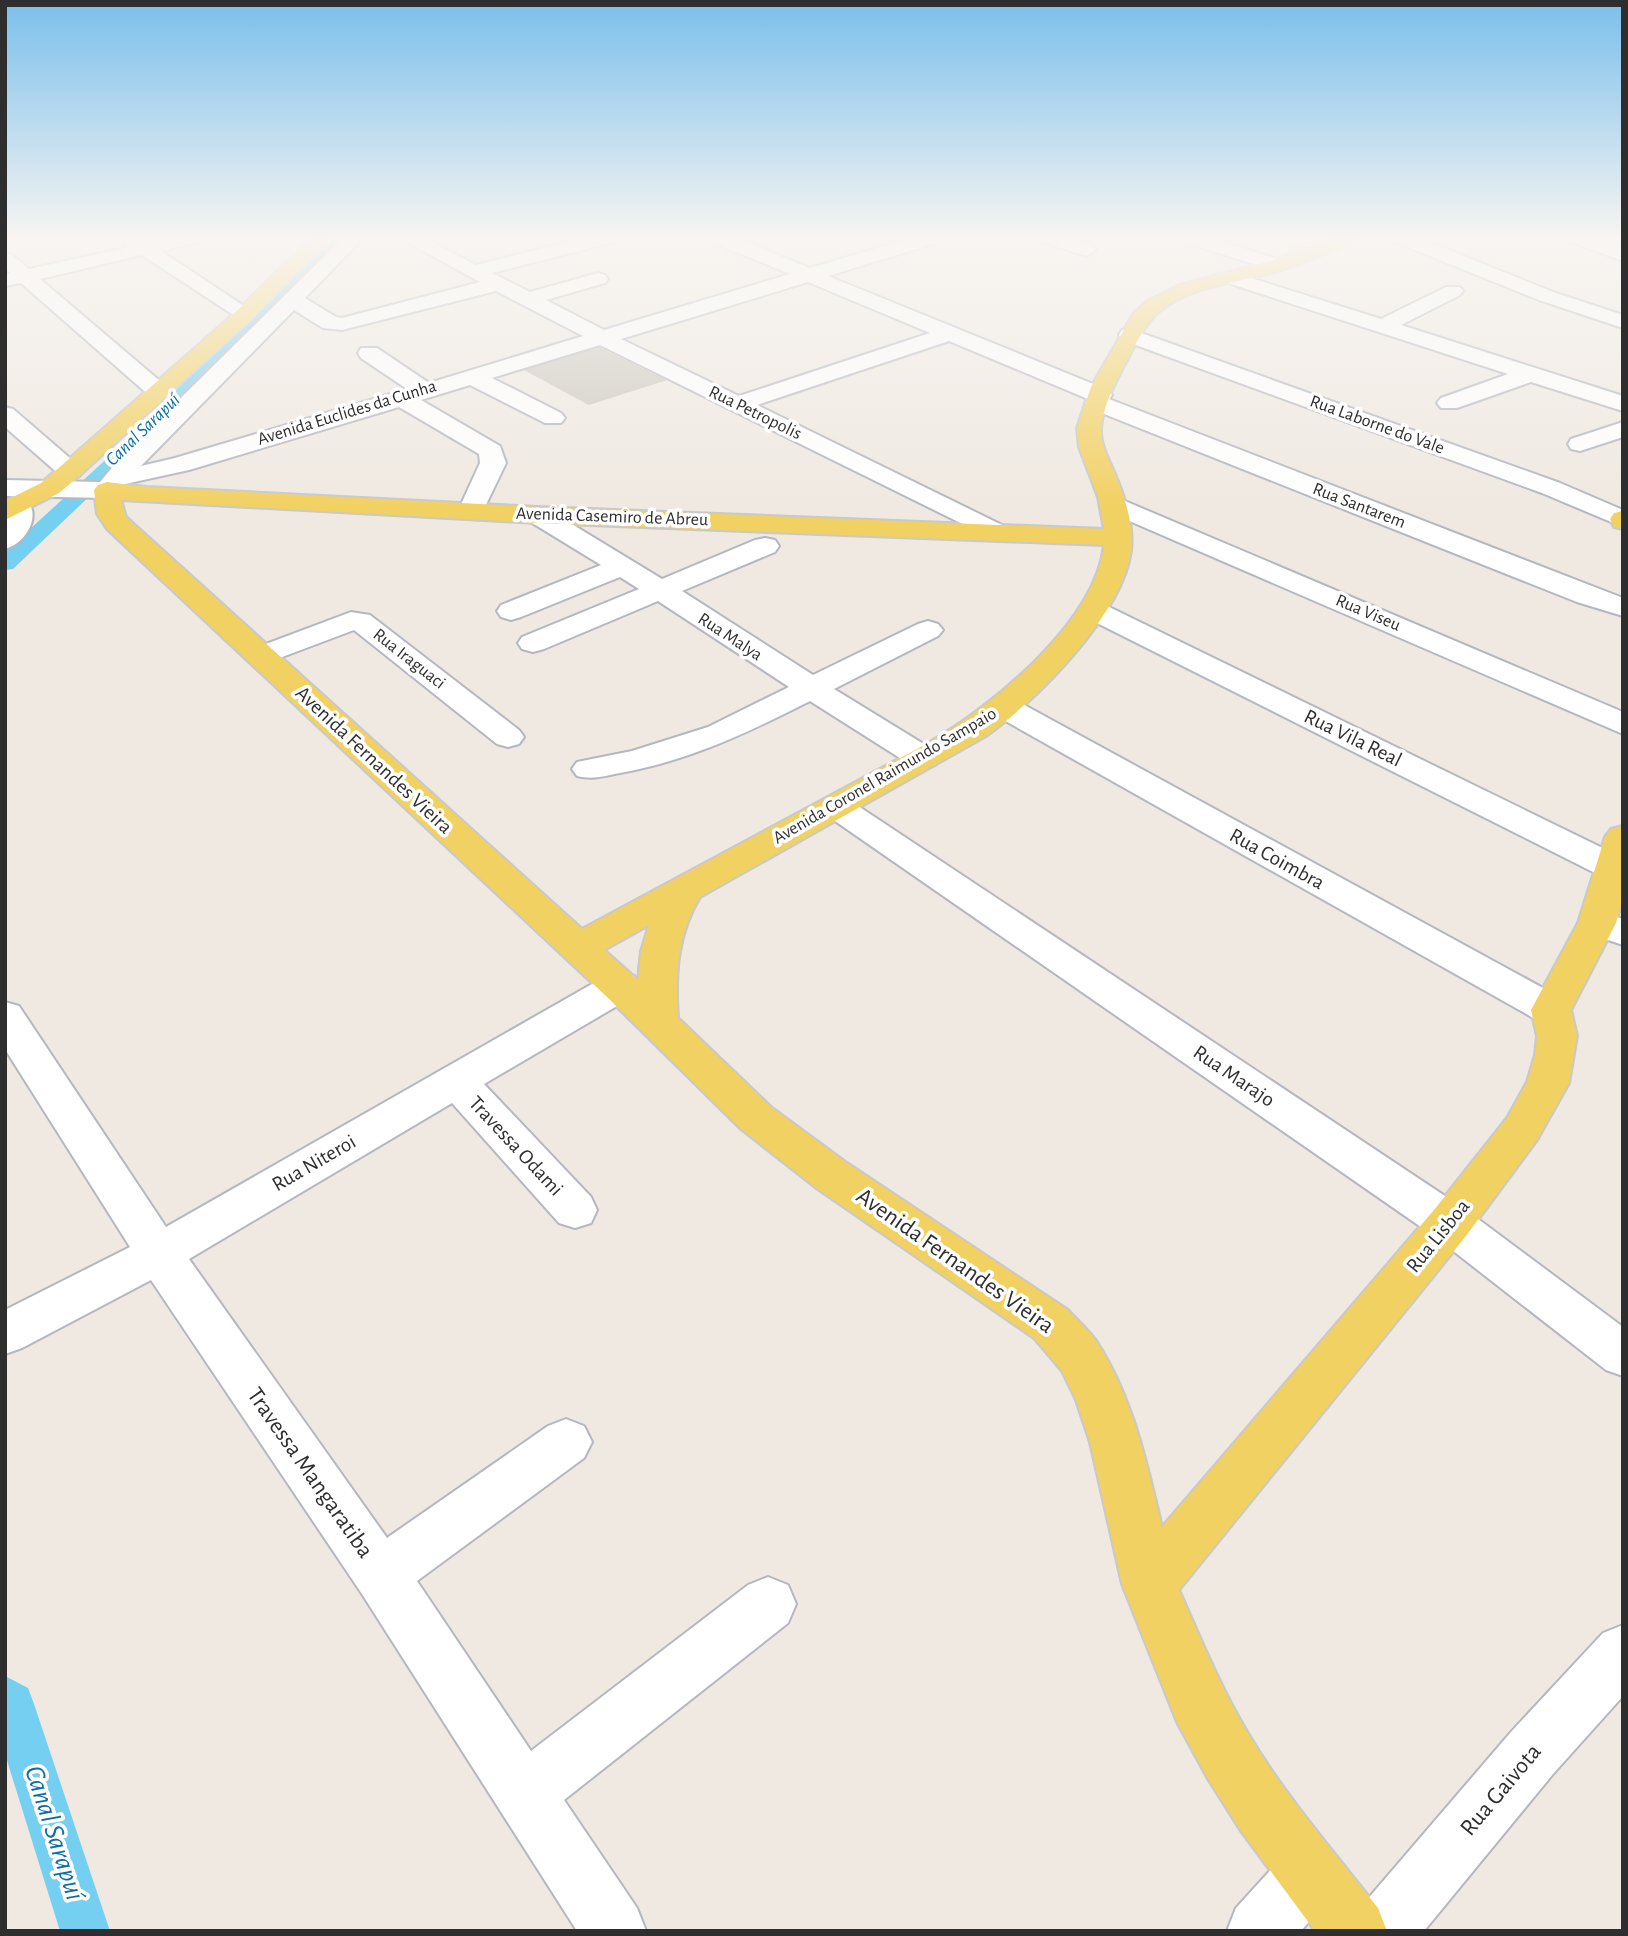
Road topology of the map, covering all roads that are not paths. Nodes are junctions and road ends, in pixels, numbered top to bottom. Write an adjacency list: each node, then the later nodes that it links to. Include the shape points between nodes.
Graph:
1 (85, 326): 16 (street)
2 (231, 326): 16 (main road)
3 (263, 326): 26 (street)
4 (581, 326): 11 (street, Rua Petropolis)
5 (636, 326): 11 (street, Avenida Euclides da Cunha)
6 (935, 326): 9 (street, Rua Santarem)
7 (1135, 326): 10 (main road, Avenida Coronel Raimundo Sampaio)
8 (1381, 327): 13 (street)
9 (951, 333): 18 (street, Rua Santarem); 20 (street)
10 (1130, 335): 18 (main road, Avenida Coronel Raimundo Sampaio); 31 (street, Rua Laborne do Vale, via 1551,488)
11 (601, 337): 14 (street, Avenida Euclides da Cunha); 20 (street, Rua Petropolis)
12 (369, 353): 15 (street)
13 (1528, 375): 19 (street); 21 (street)
14 (470, 376): 15 (street, Avenida Euclides da Cunha); 23 (street)
15 (424, 390): 17 (street, Avenida Euclides da Cunha)
16 (159, 392): 26 (main road)
17 (399, 397): 26 (street, Avenida Euclides da Cunha, via 180,465); 29 (street, via 491,451 493,463)
18 (1099, 399): 28 (main road, Avenida Coronel Raimundo Sampaio, via 1089,429); 38 (street, Rua Santarem)
19 (1449, 403)
20 (738, 404): 32 (street, Rua Petropolis)
21 (1623, 404)
22 (5, 414): 26 (street)
23 (553, 418)
24 (1623, 429): 25 (street)
25 (1580, 444)
26 (84, 484): 27 (main road, Avenida Euclides da Cunha); 29 (main road, Avenida Casemiro de Abreu, via 147,495); 43 (main road, Avenida Fernandes Vieira, via 116,523)
27 (10, 502): 34 (street, via 20,516)
28 (1113, 503): 33 (main road, Avenida Coronel Raimundo Sampaio); 46 (street, Rua Viseu)
29 (471, 512): 30 (main road, Avenida Casemiro de Abreu)
30 (538, 515): 32 (main road, Avenida Casemiro de Abreu); 36 (street, Rua Malya)
31 (1623, 520)
32 (993, 531): 33 (main road, Avenida Casemiro de Abreu)
33 (1118, 538): 39 (main road, Avenida Coronel Raimundo Sampaio, via 1116,559)
34 (5, 541)
35 (765, 546): 37 (street)
36 (622, 566): 37 (street, Rua Malya); 40 (street)
37 (661, 592): 42 (street); 44 (street, Rua Malya)
38 (1623, 607)
39 (1093, 610): 45 (main road, Avenida Coronel Raimundo Sampaio); 51 (street, Rua Vila Real)
40 (511, 611)
41 (928, 631): 44 (street)
42 (533, 643)
43 (261, 656): 47 (street, Rua Iraguaci, via 360,621); 54 (main road, Avenida Fernandes Vieira)
44 (810, 689): 48 (street, Rua Malya); 49 (street, via 719,734 661,754)
45 (1004, 707): 48 (main road, Avenida Coronel Raimundo Sampaio); 56 (street, Rua Coimbra)
46 (1623, 724)
47 (508, 737)
48 (923, 758): 50 (main road, Avenida Coronel Raimundo Sampaio)
49 (589, 769)
50 (837, 807): 52 (main road, Avenida Coronel Raimundo Sampaio); 61 (street, Rua Marajo)
51 (1618, 852): 53 (main road)
52 (688, 887): 54 (main road, Avenida Coronel Raimundo Sampaio); 58 (main road, via 671,913 656,960)
53 (1610, 928): 56 (main road)
54 (577, 948): 55 (main road, Avenida Fernandes Vieira)
55 (620, 986): 58 (main road, Avenida Fernandes Vieira); 59 (street, Rua Niteroi)
56 (1551, 1010): 61 (main road, Rua Lisboa, via 1557,1036 1548,1083 1522,1129)
57 (5, 1016): 62 (street, Travessa Mangaratiba)
58 (658, 1021): 67 (main road, Avenida Fernandes Vieira, via 756,1118 831,1175 1051,1324 1079,1356 1116,1442)
59 (456, 1081): 60 (street, Travessa Odami); 62 (street, Rua Niteroi)
60 (575, 1210)
61 (1450, 1223): 64 (street, Rua Marajo); 67 (main road, Rua Lisboa)
62 (159, 1254): 63 (street, Rua Niteroi); 66 (street, Travessa Mangaratiba)
63 (5, 1333)
64 (1623, 1355)
65 (566, 1442): 66 (street)
66 (381, 1575): 70 (street, Travessa Mangaratiba)
67 (1149, 1584): 71 (main road, Avenida Fernandes Vieira, via 1198,1701 1229,1758)
68 (768, 1604): 70 (street)
69 (1623, 1653): 75 (street, Rua Gaivota, via 1532,1753)
70 (525, 1793): 72 (street, Travessa Mangaratiba)
71 (1310, 1873): 73 (street); 74 (main road, Avenida Fernandes Vieira)
72 (614, 1931)
73 (1259, 1931)
74 (1355, 1931)
75 (1384, 1931)

